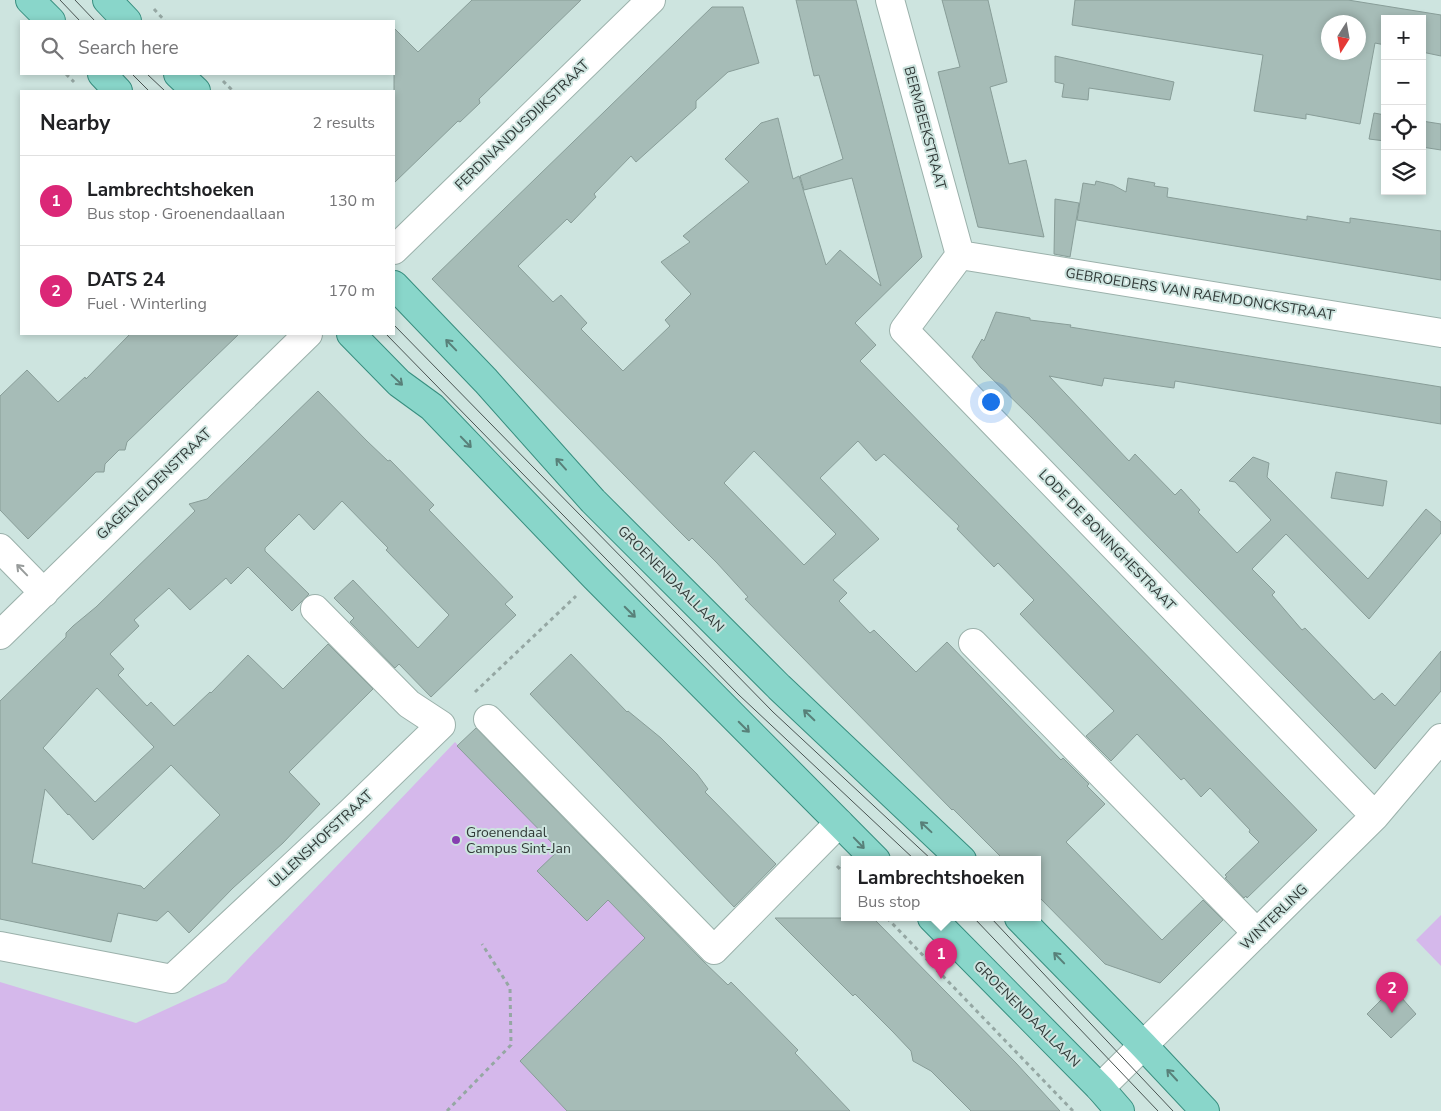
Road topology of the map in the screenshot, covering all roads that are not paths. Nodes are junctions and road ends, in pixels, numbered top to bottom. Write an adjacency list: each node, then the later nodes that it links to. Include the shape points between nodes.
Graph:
1 (30, 0): 5 (main road)
2 (107, 0): 6 (main road)
3 (651, 0): 11 (street, FERDINANDUSDIJKSTRAAT)
4 (890, 0): 12 (street, BERMBEEKSTRAAT)
5 (50, 20)
6 (126, 20)
7 (103, 75): 9 (main road)
8 (179, 75): 10 (main road)
9 (117, 90)
10 (195, 90)
11 (395, 249)
12 (960, 255): 14 (street, GEBROEDERS VAN RAEMDONCKSTRAAT); 24 (street, LODE DE BONINGHESTRAAT, via 904,330)
13 (395, 286): 27 (main road, GROENENDAALLAAN, one-way to 13, via 779,687 593,501 486,381)
14 (1441, 333)
15 (307, 335): 18 (street, GAGELVELDENSTRAAT)
16 (352, 335): 25 (main road, one-way to 25, via 399,383 432,407 595,577)
17 (0, 548): 18 (street, one-way to 17)
18 (44, 593): 20 (street, GAGELVELDENSTRAAT)
19 (315, 609): 31 (street, ULLENSHOFSTRAAT, via 408,704 441,726 172,978)
20 (0, 634)
21 (973, 643): 30 (street)
22 (488, 719): 25 (street, via 714,950)
23 (1441, 738): 24 (street, WINTERLING)
24 (1375, 816): 30 (street, WINTERLING)
25 (840, 823): 26 (main road, one-way to 26)
26 (872, 856)
27 (958, 856)
28 (935, 921): 33 (main road, GROENENDAALLAAN)
29 (1022, 921): 32 (main road, one-way to 29)
30 (1257, 933): 32 (street, WINTERLING)
31 (0, 946)
32 (1144, 1045): 33 (street, WINTERLING); 35 (main road, one-way to 32)
33 (1100, 1088): 34 (main road, GROENENDAALLAAN)
34 (1120, 1111)
35 (1205, 1111)

